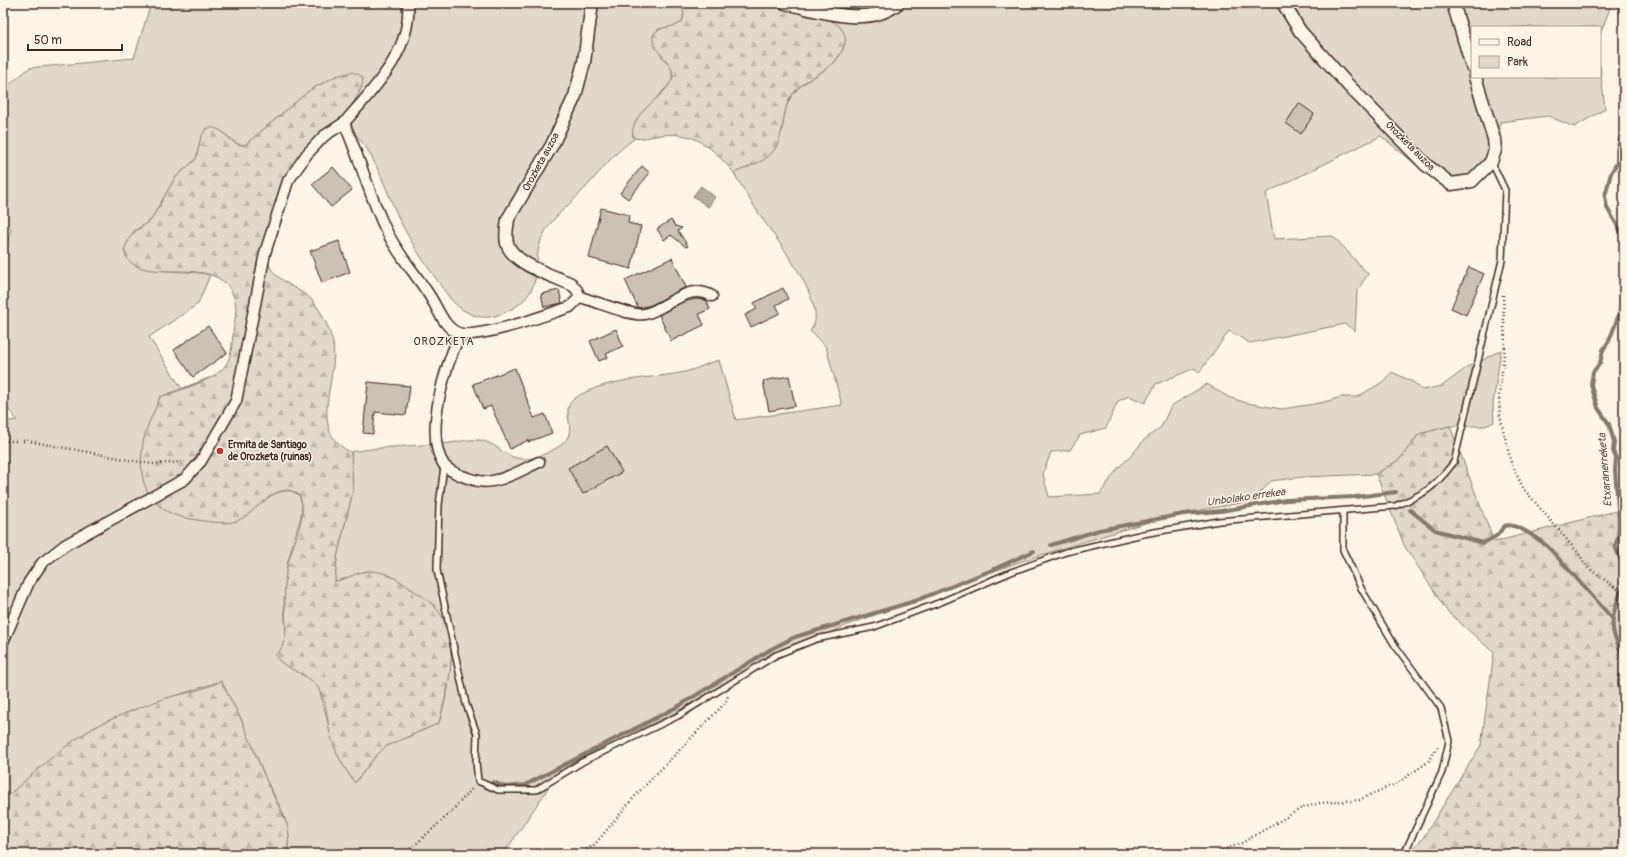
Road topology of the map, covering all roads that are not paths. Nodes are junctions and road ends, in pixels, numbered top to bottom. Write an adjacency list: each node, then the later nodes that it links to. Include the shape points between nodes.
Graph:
1 (408, 3): 9 (street, via 407,26 397,54 378,84)
2 (592, 3): 11 (street, Orozketa auzoa, via 584,62 575,96 552,145 508,219 506,232 507,245 522,262)
3 (785, 3): 4 (street, via 852,16 878,14)
4 (898, 3)
5 (1283, 3): 10 (street, Orozketa auzoa, via 1300,31 1348,85 1426,165 1451,184 1472,181)
6 (1453, 3): 7 (street)
7 (1471, 63)
8 (1475, 78): 10 (street, via 1494,139)
9 (344, 123): 14 (street, via 387,231 447,324); 18 (street, via 324,136 307,154 288,181 265,253 236,401 201,462 185,479 65,545 42,562 29,582)
10 (1491, 162): 17 (lane, via 1505,190 1502,260 1454,462 1439,482 1420,496 1395,506)
11 (571, 284): 13 (street)
12 (712, 296): 13 (street, via 704,291 689,292 644,314 628,312)
13 (580, 297): 14 (street, via 570,307 485,332)
14 (460, 334): 16 (street, via 448,360 438,403 435,444)
15 (539, 462): 16 (street, via 493,481 479,481 459,475)
16 (444, 466): 17 (lane, via 439,505 437,570 466,704 477,734 478,781 498,790 536,790 582,762 678,716 776,655 816,639 874,627 1066,552 1143,534 1219,521)
17 (1343, 511): 19 (lane, via 1343,550 1362,590 1394,644 1440,708 1449,741 1442,772)
18 (3, 642)
19 (1404, 854)

